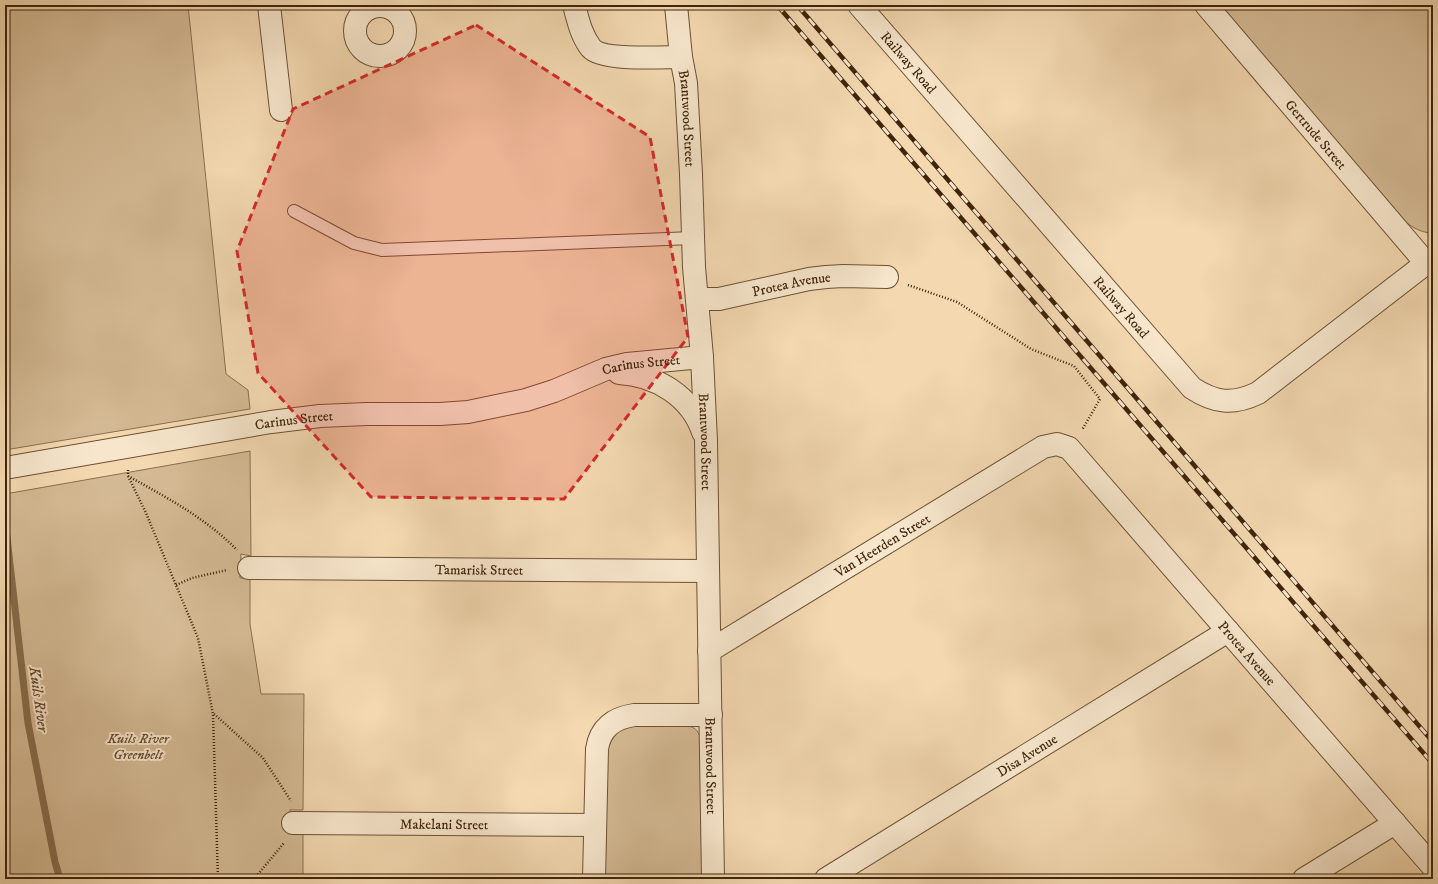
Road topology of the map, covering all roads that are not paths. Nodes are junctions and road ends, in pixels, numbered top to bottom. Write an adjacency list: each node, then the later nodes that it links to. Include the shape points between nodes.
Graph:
1 (269, 5): 7 (street)
2 (574, 5): 6 (street, via 582,34 592,50 612,57)
3 (676, 5): 6 (street, Brantwood Street)
4 (859, 5): 10 (street, Railway Road, via 1192,388 1206,396 1221,401 1234,401 1258,393)
5 (1206, 5): 10 (street, Gertrude Street)
6 (682, 57): 9 (street, Brantwood Street, via 686,83)
7 (281, 110)
8 (294, 211): 9 (lane, via 354,243 382,250)
9 (694, 238): 12 (street, Brantwood Street)
10 (1430, 261)
11 (887, 277): 12 (street, Protea Avenue, via 814,278 719,299)
12 (697, 299): 13 (street, Brantwood Street)
13 (702, 357): 14 (street, Carinus Street, via 606,368); 15 (street, Brantwood Street)
14 (582, 380): 15 (street, Carinus Street, via 614,372 630,373 660,383 673,391 694,413); 17 (street, Carinus Street, via 526,400 468,412 320,416 271,422)
15 (706, 441): 19 (street, Brantwood Street)
16 (1063, 446): 20 (street, Protea Avenue); 21 (street, Van Heerden Street, via 1043,447)
17 (5, 468)
18 (249, 568): 19 (street, Tamarisk Street)
19 (708, 571): 21 (street, Brantwood Street)
20 (1228, 631): 23 (street, Protea Avenue); 29 (street, Disa Avenue)
21 (709, 651): 22 (street, Brantwood Street)
22 (711, 715): 25 (street, via 623,716 605,728 597,749); 28 (street, Brantwood Street)
23 (1395, 822): 26 (street, Protea Avenue); 30 (street)
24 (293, 823): 25 (street, Makelani Street)
25 (595, 825): 27 (street)
26 (1433, 867)
27 (594, 879)
28 (713, 879)
29 (826, 879)
30 (1304, 879)

